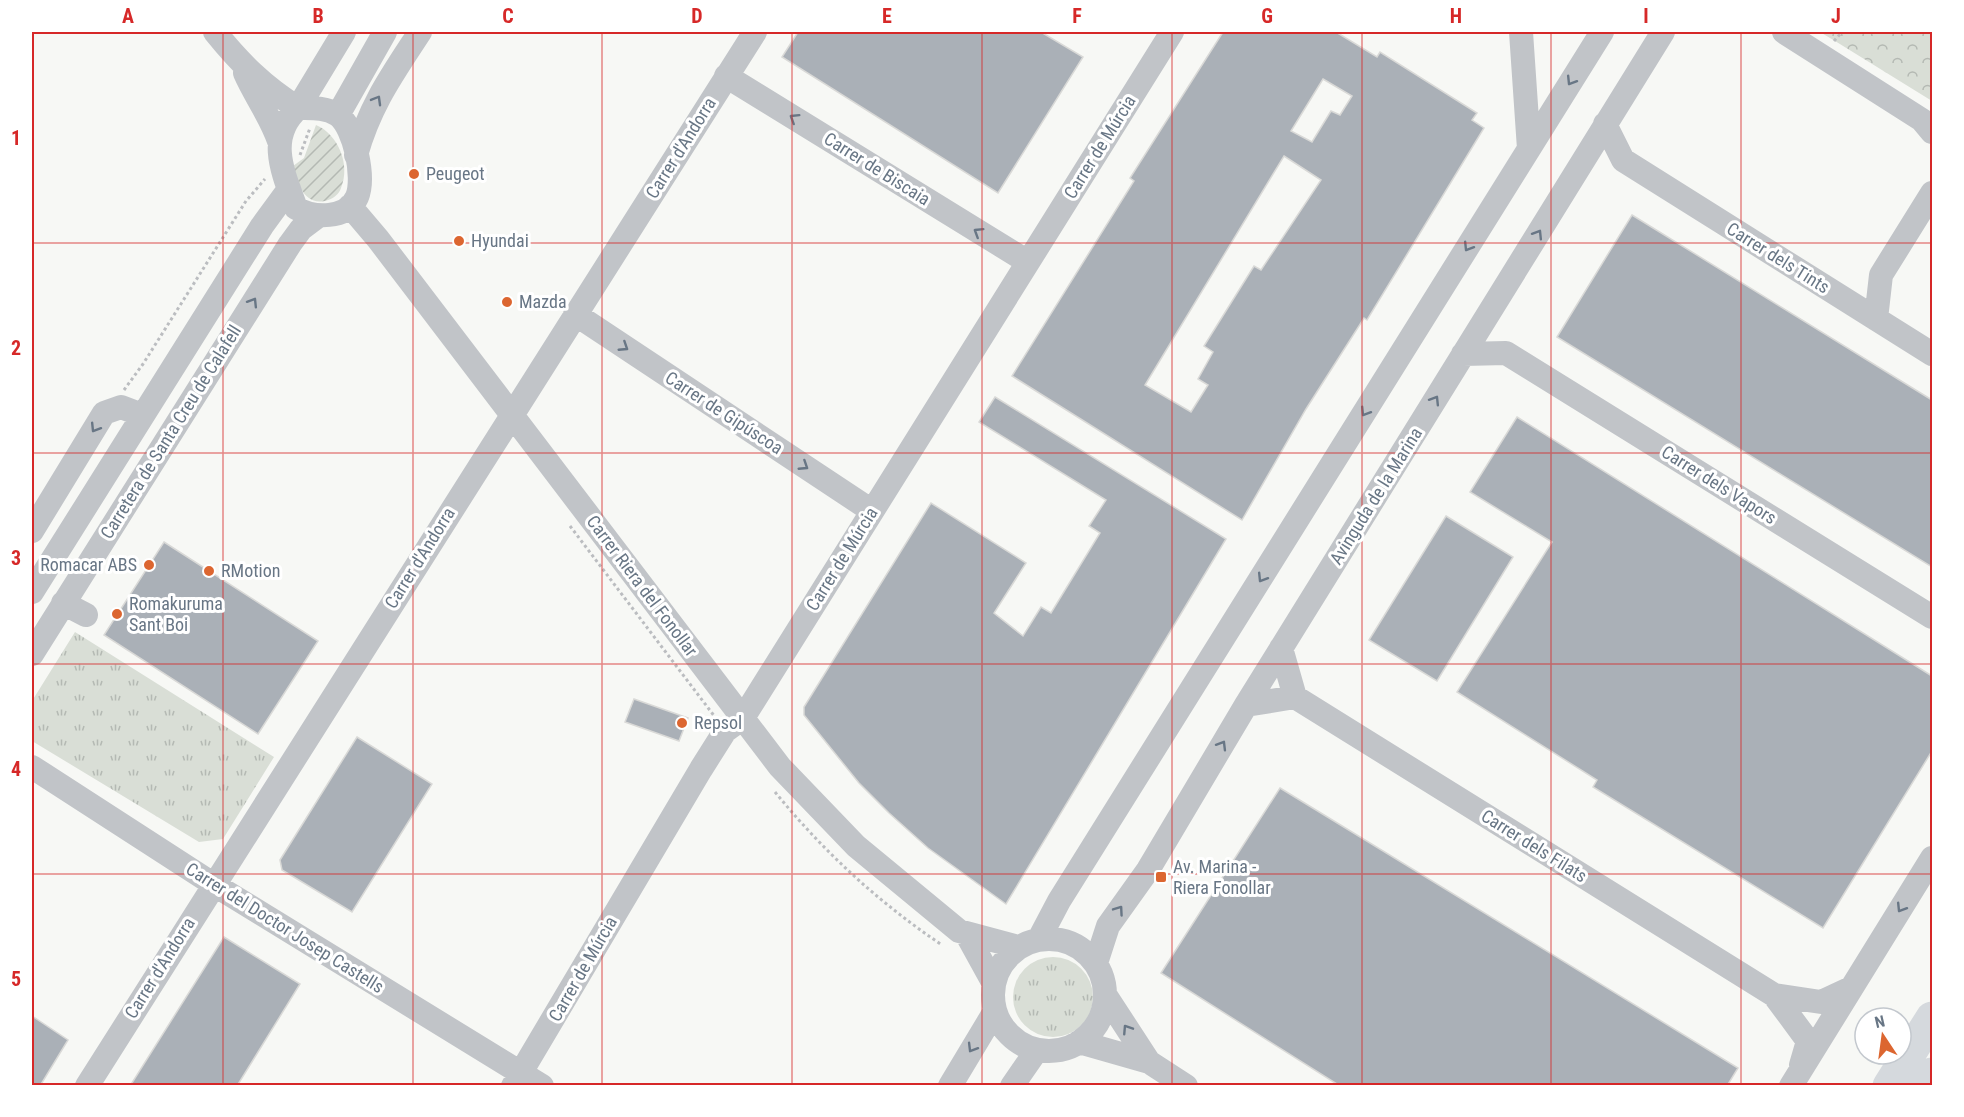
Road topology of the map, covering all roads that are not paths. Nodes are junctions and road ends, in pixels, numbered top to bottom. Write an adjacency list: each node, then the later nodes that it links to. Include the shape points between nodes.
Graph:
1 (215, 32): 11 (street)
2 (344, 32): 13 (street)
3 (385, 32): 14 (street)
4 (420, 32): 19 (street, one-way to 4, via 373,107)
5 (755, 32): 12 (street, Carrer d'Andorra)
6 (1172, 32): 26 (street, Carrer de Múrcia)
7 (1521, 32): 18 (street)
8 (1602, 32): 18 (street, one-way to 18)
9 (1663, 32): 15 (street, Avinguda de la Marina)
10 (1784, 32): 16 (street)
11 (240, 62): 13 (street, via 272,92); 17 (street)
12 (726, 76): 26 (street, Carrer de Biscaia, one-way to 12); 30 (street, Carrer d'Andorra)
13 (305, 115): 14 (street, via 322,108); 17 (street, via 285,119)
14 (338, 115): 19 (street, via 353,136)
15 (1605, 124): 20 (street); 21 (street, Avinguda de la Marina)
16 (1929, 125)
17 (279, 141): 22 (street)
18 (1529, 149): 52 (street, one-way to 52, via 1059,901)
19 (357, 155): 24 (street, via 360,180 357,198)
20 (1623, 160): 21 (street); 28 (street, Carrer dels Tints)
21 (1582, 162): 29 (street, Avinguda de la Marina, one-way to 21)
22 (279, 183): 25 (street, via 296,208); 35 (street, Carretera de Santa Creu de Calafell, via 262,226)
23 (1932, 193): 27 (street)
24 (350, 206): 25 (street); 36 (street, Carrer Riera del Fonollar)
25 (317, 217): 40 (street, Carretera de Santa Creu de Calafell, one-way to 25, via 290,244)
26 (1028, 262): 37 (street, Carrer de Múrcia)
27 (1881, 275): 28 (street, via 1852,291); 31 (street)
28 (1835, 294): 31 (street, Carrer dels Tints)
29 (1489, 313): 32 (street); 33 (street, Avinguda de la Marina)
30 (575, 314): 36 (street, Carrer d'Andorra); 37 (street, Carrer de Gipúscoa, one-way to 37)
31 (1876, 319): 34 (street, Carrer dels Tints)
32 (1506, 353): 33 (street); 42 (street, Carrer dels Vapors)
33 (1463, 354): 43 (street, Avinguda de la Marina, one-way to 33)
34 (1932, 354)
35 (142, 415): 38 (street, one-way to 38, via 121,407 104,413); 39 (street, Carretera de Santa Creu de Calafell)
36 (511, 415): 47 (street, Carrer Riera del Fonollar); 50 (street, Carrer d'Andorra)
37 (872, 511): 47 (street, Carrer de Múrcia)
38 (32, 531)
39 (32, 592)
40 (63, 603): 41 (street); 44 (street, Carretera de Santa Creu de Calafell)
41 (86, 615)
42 (1932, 617)
43 (1281, 648): 45 (street); 46 (street, Avinguda de la Marina)
44 (32, 654)
45 (1294, 697): 46 (street); 56 (street, Carrer dels Filats)
46 (1246, 705): 53 (street, Avinguda de la Marina, one-way to 46, via 1108,926 1148,870)
47 (743, 718): 51 (street, Carrer Riera del Fonollar, via 780,767 856,846); 65 (street, Carrer de Múrcia, via 725,731 701,769)
48 (32, 767): 50 (street, Carrer del Doctor Josep Castells)
49 (1932, 858): 55 (street, one-way to 55)
50 (213, 884): 65 (street, Carrer del Doctor Josep Castells); 67 (street, Carrer d'Andorra)
51 (967, 935): 52 (street); 54 (street)
52 (1029, 943): 53 (street, via 1050,938 1071,943); 54 (street, via 1002,963)
53 (1096, 963): 57 (street)
54 (994, 984): 58 (street)
55 (1851, 988): 56 (street, Carrer dels Filats, via 1821,1002); 64 (street)
56 (1774, 995): 64 (street, Carrer dels Filats, via 1808,1041)
57 (1106, 996): 60 (street, via 1098,1023); 62 (street, one-way to 57)
58 (995, 1011): 61 (street, via 1011,1036); 69 (street, one-way to 69)
59 (1932, 1018): 72 (highway)
60 (1079, 1042): 61 (street, via 1063,1049); 62 (street)
61 (1037, 1050): 70 (street)
62 (1149, 1062): 71 (street)
63 (1932, 1074): 73 (highway)
64 (1795, 1078)
65 (517, 1079): 68 (street, Carrer del Doctor Josep Castells)
66 (1932, 1082): 73 (highway)
67 (87, 1086)
68 (542, 1086)
69 (950, 1086)
70 (1012, 1086)
71 (1186, 1086)
72 (1889, 1086)
73 (1928, 1086)

